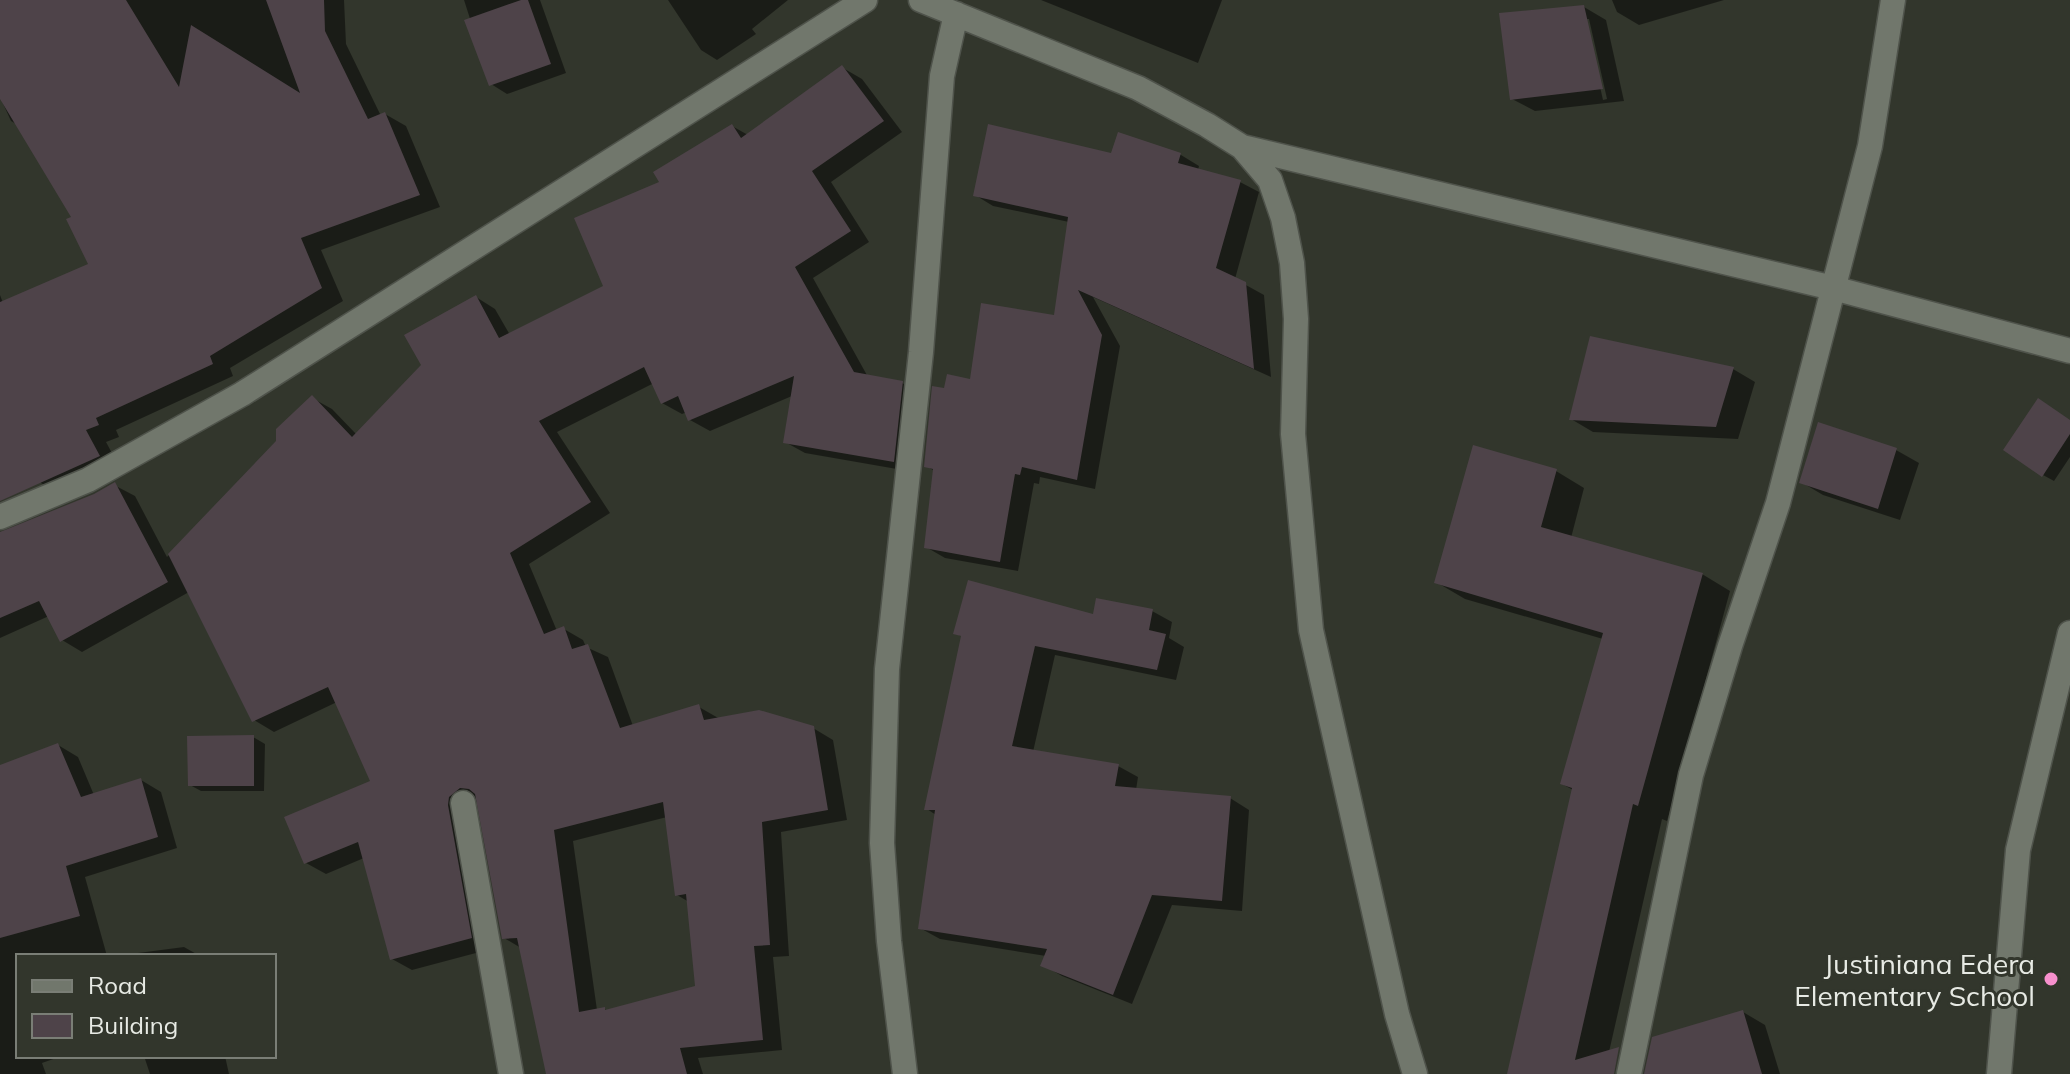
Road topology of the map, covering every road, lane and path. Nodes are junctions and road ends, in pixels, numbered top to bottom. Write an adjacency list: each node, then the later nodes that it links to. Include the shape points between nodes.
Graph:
1 (865, 0): 8 (street, via 242,394 88,480)
2 (921, 0): 4 (street)
3 (1893, 0): 6 (street, via 1870,146)
4 (956, 14): 5 (street, via 1138,88); 12 (street, via 942,76 921,352 887,669 882,843)
5 (1242, 147): 6 (street); 13 (street, via 1270,180 1292,263 1293,434 1311,630)
6 (1833, 288): 7 (street); 14 (street, via 1778,503 1691,775)
7 (2070, 351)
8 (0, 517)
9 (2070, 633): 15 (street, via 2018,850)
10 (463, 803): 11 (street)
11 (511, 1074)
12 (905, 1074)
13 (1415, 1074)
14 (1629, 1074)
15 (1999, 1074)

